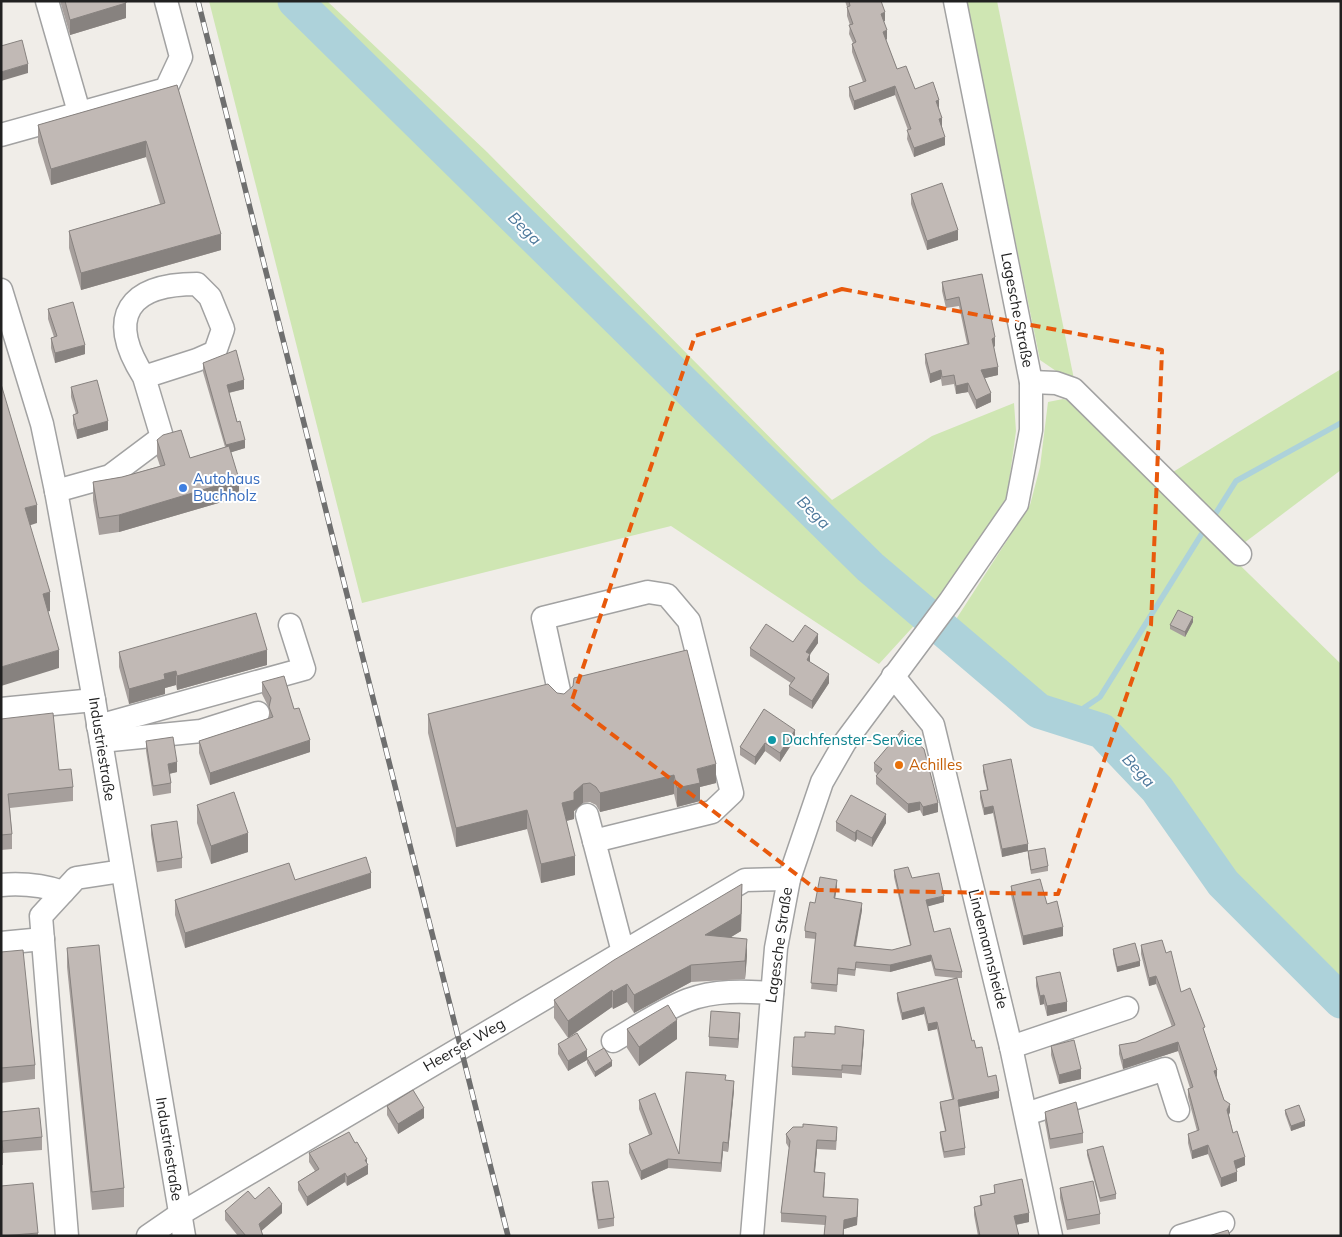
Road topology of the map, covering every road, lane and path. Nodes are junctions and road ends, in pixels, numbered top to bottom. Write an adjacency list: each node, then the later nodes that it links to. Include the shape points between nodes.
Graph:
1 (47, 1): 4 (street)
2 (166, 1): 4 (street, via 181,57 166,89)
3 (955, 1): 8 (street, Lagesche Straße)
4 (79, 112): 5 (street)
5 (1, 135)
6 (1, 290): 9 (street, Industriestraße, via 42,424)
7 (144, 377): 7 (street, via 215,352 223,329 210,297 197,284 172,284 145,292 126,314 125,334 135,363); 9 (street, via 162,437 110,476)
8 (1032, 382): 10 (street, via 1056,383 1072,389); 12 (street, Lagesche Straße, via 1031,430 1016,504 950,601)
9 (56, 491): 13 (street, Industriestraße)
10 (1240, 554)
11 (290, 625): 17 (street, via 304,669)
12 (893, 676): 21 (street, Lagesche Straße, via 845,742 822,782); 30 (street, Lindemannsheide, via 933,725)
13 (94, 700): 15 (street); 17 (street, Industriestraße)
14 (561, 700): 19 (street, via 542,618 648,592 667,595 689,621 732,793 712,812)
15 (1, 710)
16 (258, 713): 17 (street, via 201,731)
17 (100, 734): 20 (street, Industriestraße)
18 (587, 815): 19 (street)
19 (594, 841): 26 (street)
20 (122, 870): 23 (street, via 76,878); 33 (street, Industriestraße)
21 (788, 879): 26 (street, Heerser Weg, via 745,880); 27 (street, Lagesche Straße, via 777,939)
22 (1, 885): 23 (street, via 42,885)
23 (63, 892): 24 (street, via 41,916)
24 (42, 939): 25 (street); 35 (street)
25 (1, 943)
26 (623, 952): 33 (street, Heerser Weg)
27 (772, 993): 29 (street, via 736,991 687,1000); 38 (street, Lagesche Straße)
28 (1127, 1008): 30 (street)
29 (613, 1041)
30 (1011, 1046): 32 (street, Lindemannsheide)
31 (1178, 1110): 32 (street, via 1164,1068)
32 (1026, 1114): 39 (street, Lindemannsheide)
33 (180, 1214): 36 (street, Heerser Weg); 37 (street, Industriestraße)
34 (1223, 1223): 40 (street)
35 (67, 1236)
36 (148, 1236)
37 (184, 1236)
38 (752, 1236)
39 (1051, 1236)
40 (1181, 1236)

